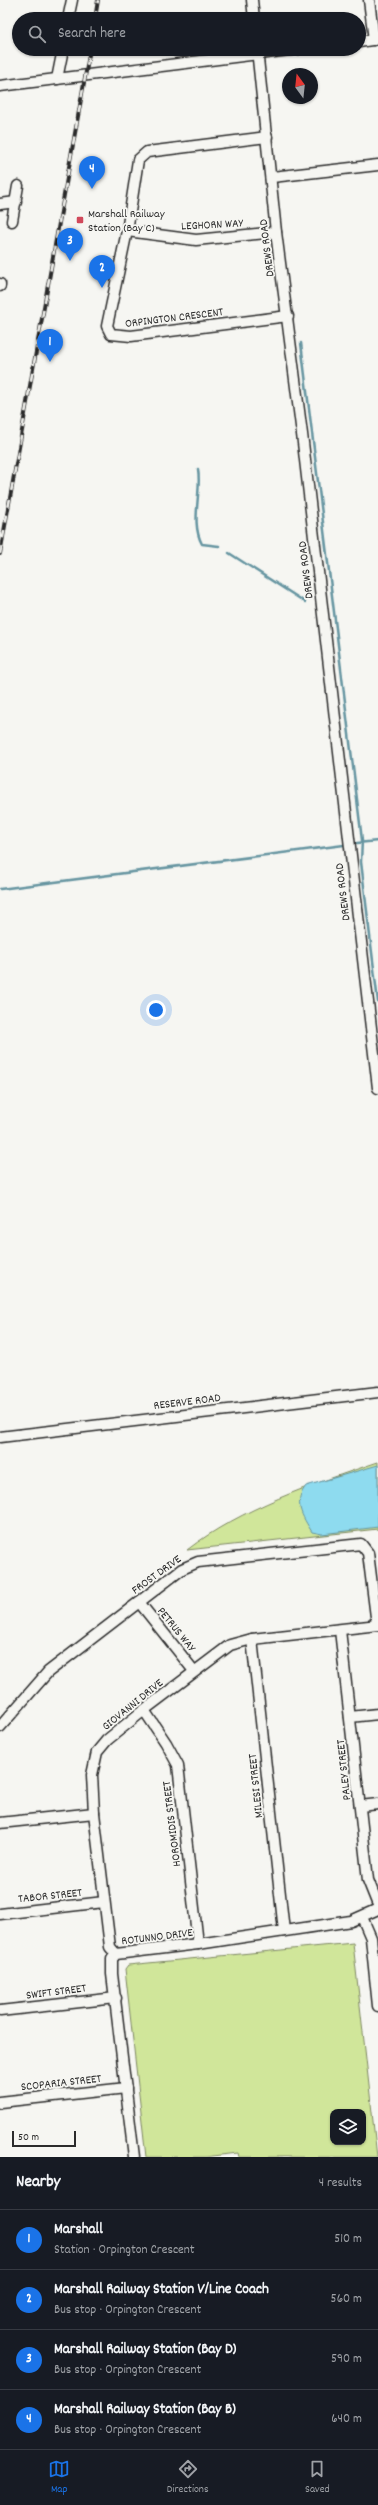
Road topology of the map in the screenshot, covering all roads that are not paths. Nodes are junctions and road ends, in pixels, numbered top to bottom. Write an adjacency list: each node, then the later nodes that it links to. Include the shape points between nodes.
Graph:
1 (72, 0): 4 (street)
2 (252, 0): 5 (street)
3 (369, 0): 6 (street)
4 (69, 12)
5 (253, 12)
6 (376, 40): 7 (street)
7 (366, 41)
8 (62, 56): 11 (street)
9 (222, 56): 11 (street)
10 (259, 56): 13 (street, DREWS ROAD)
11 (57, 79): 12 (street)
12 (0, 86)
13 (267, 137): 15 (street, DREWS ROAD); 20 (street, ORPINGTON CRESCENT, via 147,152 142,155 138,160)
14 (378, 165): 15 (street)
15 (272, 178): 21 (street, DREWS ROAD)
16 (18, 186): 17 (street)
17 (16, 202): 18 (street); 19 (street)
18 (0, 204)
19 (12, 221)
20 (127, 231): 21 (street, LEGHORN WAY, via 196,240); 22 (street, ORPINGTON CRESCENT, via 109,313 107,326 111,334 130,336)
21 (276, 232): 22 (street, DREWS ROAD)
22 (288, 316): 23 (street, DREWS ROAD)
23 (378, 1088)
24 (378, 1392): 25 (street, RESERVE ROAD)
25 (0, 1437)
26 (139, 1602): 27 (street, FROST DRIVE, via 185,1567 198,1562 359,1543 366,1547 368,1553); 30 (street, PETRUS WAY); 34 (street, FROST DRIVE, via 48,1672)
27 (377, 1625): 28 (street, GIOVANNI DRIVE)
28 (340, 1630): 29 (street, GIOVANNI DRIVE); 33 (street, PALEY STREET)
29 (252, 1639): 30 (street, GIOVANNI DRIVE, via 226,1647); 44 (street, MILESI STREET)
30 (194, 1671): 31 (street, GIOVANNI DRIVE)
31 (144, 1710): 37 (street, GIOVANNI DRIVE, via 107,1740 97,1752 92,1775); 45 (street, HOROMIDIS STREET, via 178,1765)
32 (378, 1714): 33 (street)
33 (350, 1717): 36 (street, PALEY STREET)
34 (0, 1728)
35 (378, 1804): 36 (street)
36 (360, 1806): 40 (street, PALEY STREET, via 368,1880)
37 (94, 1813): 38 (street); 39 (street, GIOVANNI DRIVE)
38 (0, 1823)
39 (104, 1902): 42 (street, TABOR STREET); 46 (street, GIOVANNI DRIVE, via 110,1947)
40 (378, 1905)
41 (378, 1909): 43 (street, ROTUNNO DRIVE)
42 (0, 1914)
43 (362, 1917): 44 (street, ROTUNNO DRIVE); 47 (street, via 370,1938)
44 (284, 1931): 45 (street, ROTUNNO DRIVE)
45 (198, 1944): 46 (street, ROTUNNO DRIVE)
46 (116, 1954): 48 (street, ROTUNNO DRIVE, via 112,1959)
47 (377, 1995): 49 (street)
48 (116, 1998): 50 (street, SWIFT STREET); 51 (street, ROTUNNO DRIVE)
49 (378, 2006)
50 (0, 2011)
51 (126, 2088): 52 (street, SCOPARIA STREET); 53 (street, ROTUNNO DRIVE)
52 (0, 2102)
53 (134, 2157)

